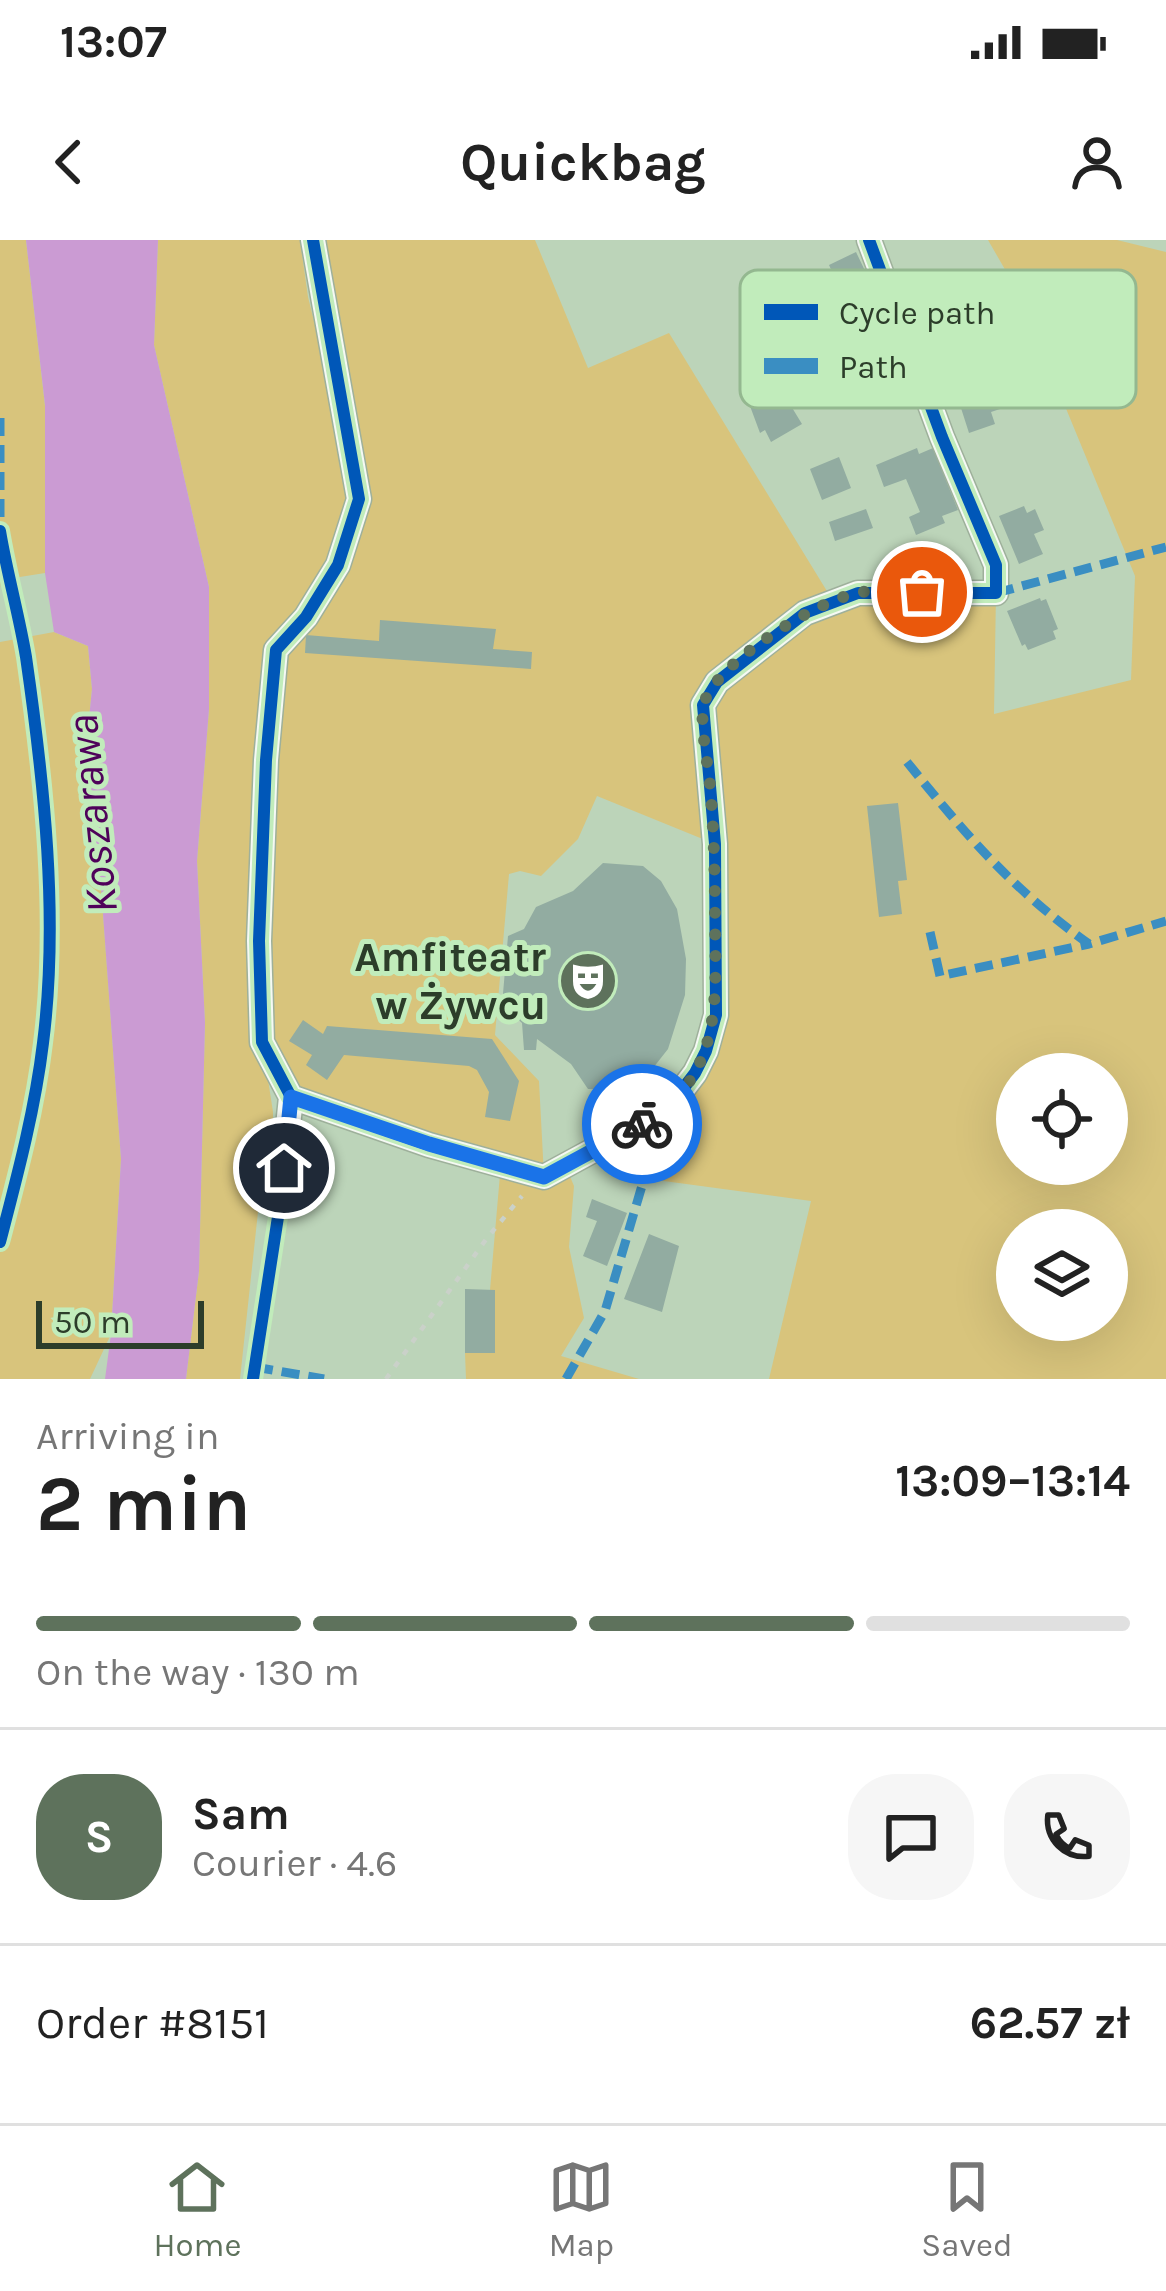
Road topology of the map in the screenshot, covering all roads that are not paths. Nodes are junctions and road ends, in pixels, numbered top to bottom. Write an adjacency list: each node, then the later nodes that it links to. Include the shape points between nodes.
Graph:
1 (313, 240): 5 (street, via 359,500 338,565 276,650 259,961 262,1042)
2 (869, 240): 3 (street)
3 (880, 270)
4 (930, 408): 5 (street, via 996,565 996,593 858,592 805,613 717,682 703,705 715,844 716,1015 706,1051 673,1102 544,1177)
5 (291, 1097): 6 (street)
6 (280, 1204)

